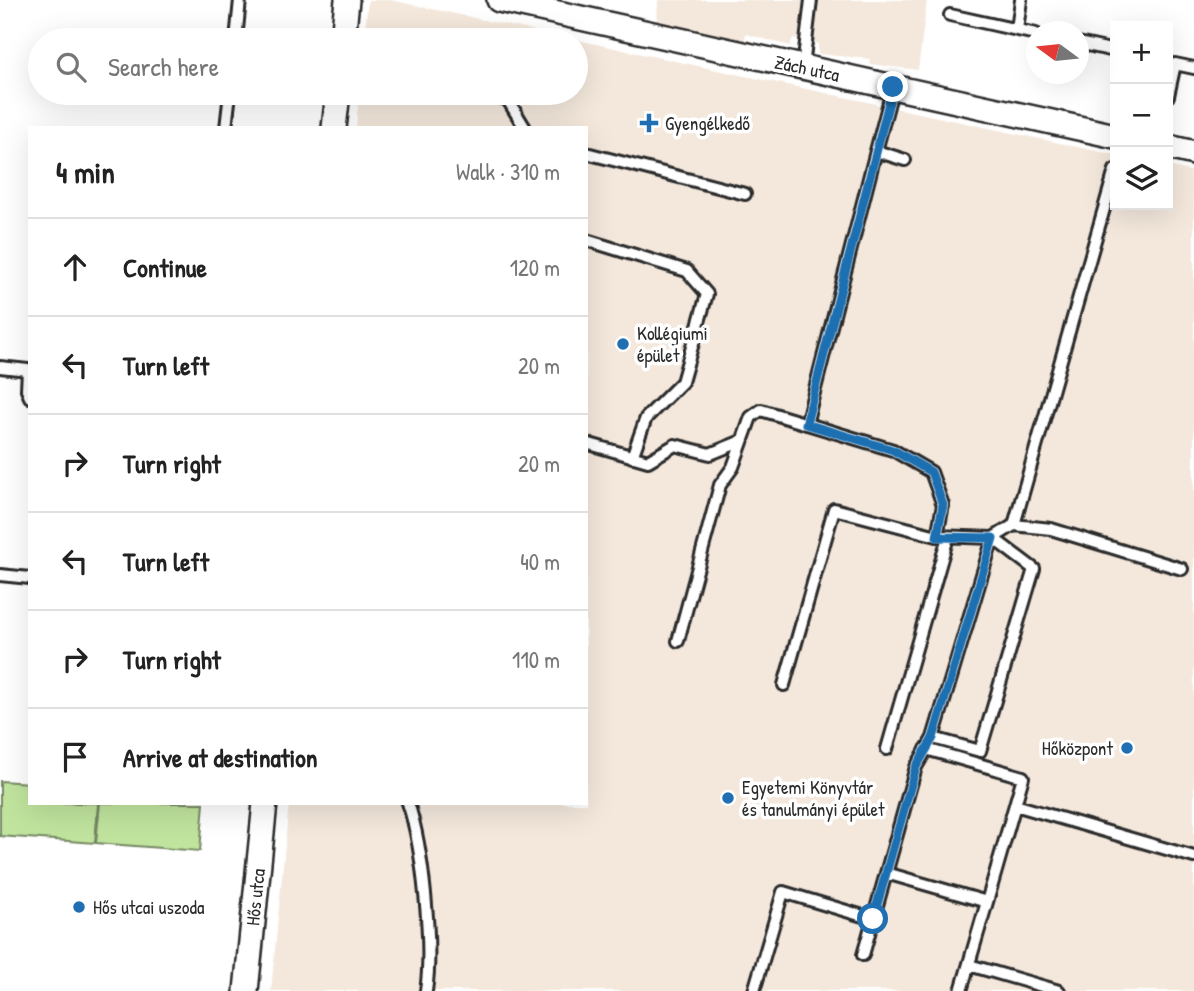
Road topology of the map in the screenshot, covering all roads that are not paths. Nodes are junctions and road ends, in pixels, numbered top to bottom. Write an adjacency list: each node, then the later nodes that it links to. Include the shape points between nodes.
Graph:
1 (240, 0): 7 (lane)
2 (347, 0): 8 (street)
3 (499, 0): 14 (street, Zách utca)
4 (811, 0): 14 (lane)
5 (1021, 0): 9 (lane)
6 (950, 15): 9 (lane)
7 (237, 28)
8 (344, 28)
9 (1017, 30): 10 (lane)
10 (1026, 32)
11 (1089, 45): 12 (lane)
12 (1110, 50)
13 (1173, 63): 15 (lane)
14 (803, 67): 16 (street, Zách utca)
15 (1194, 68)
16 (893, 87): 23 (street, Zách utca); 25 (lane)
17 (229, 105): 20 (lane)
18 (337, 105): 21 (street)
19 (511, 105): 22 (lane)
20 (226, 126)
21 (334, 126)
22 (524, 126)
23 (1110, 135)
24 (1173, 148): 26 (street)
25 (876, 151): 28 (lane); 35 (lane)
26 (1194, 153)
27 (588, 154): 30 (lane)
28 (905, 160)
29 (1110, 188): 42 (lane)
30 (745, 194)
31 (588, 241): 41 (lane, via 687,271 706,294 682,382 646,418)
32 (0, 367): 33 (lane)
33 (28, 370)
34 (28, 370): 37 (lane)
35 (818, 377): 36 (lane); 38 (lane)
36 (831, 382)
37 (28, 392)
38 (806, 424): 39 (lane, via 761,410 751,417); 43 (lane, via 893,450 931,472 943,505)
39 (742, 441): 41 (lane, via 710,454 675,445 648,461); 48 (lane, via 733,467 720,485)
40 (588, 444): 41 (lane)
41 (632, 457)
42 (1014, 525): 44 (lane); 45 (lane, via 1051,529)
43 (943, 537): 44 (lane); 49 (lane, via 834,509); 51 (lane)
44 (993, 538): 50 (lane); 50 (lane, via 1034,569 980,751)
45 (1182, 569)
46 (0, 575): 47 (lane)
47 (28, 578)
48 (678, 641)
49 (785, 685)
50 (933, 738): 52 (lane)
51 (887, 749)
52 (926, 749): 55 (lane, via 1023,777); 57 (lane, via 916,767)
53 (265, 805): 62 (street, Hős utca)
54 (408, 805): 63 (lane, via 425,904 430,967)
55 (1015, 805): 56 (lane); 58 (lane)
56 (1194, 857)
57 (886, 873): 58 (lane); 59 (lane)
58 (986, 902): 61 (lane)
59 (873, 919): 60 (lane); 64 (lane, via 783,892)
60 (863, 955)
61 (969, 965): 65 (lane); 66 (lane)
62 (246, 991)
63 (426, 991)
64 (754, 991)
65 (961, 991)
66 (1059, 991)

